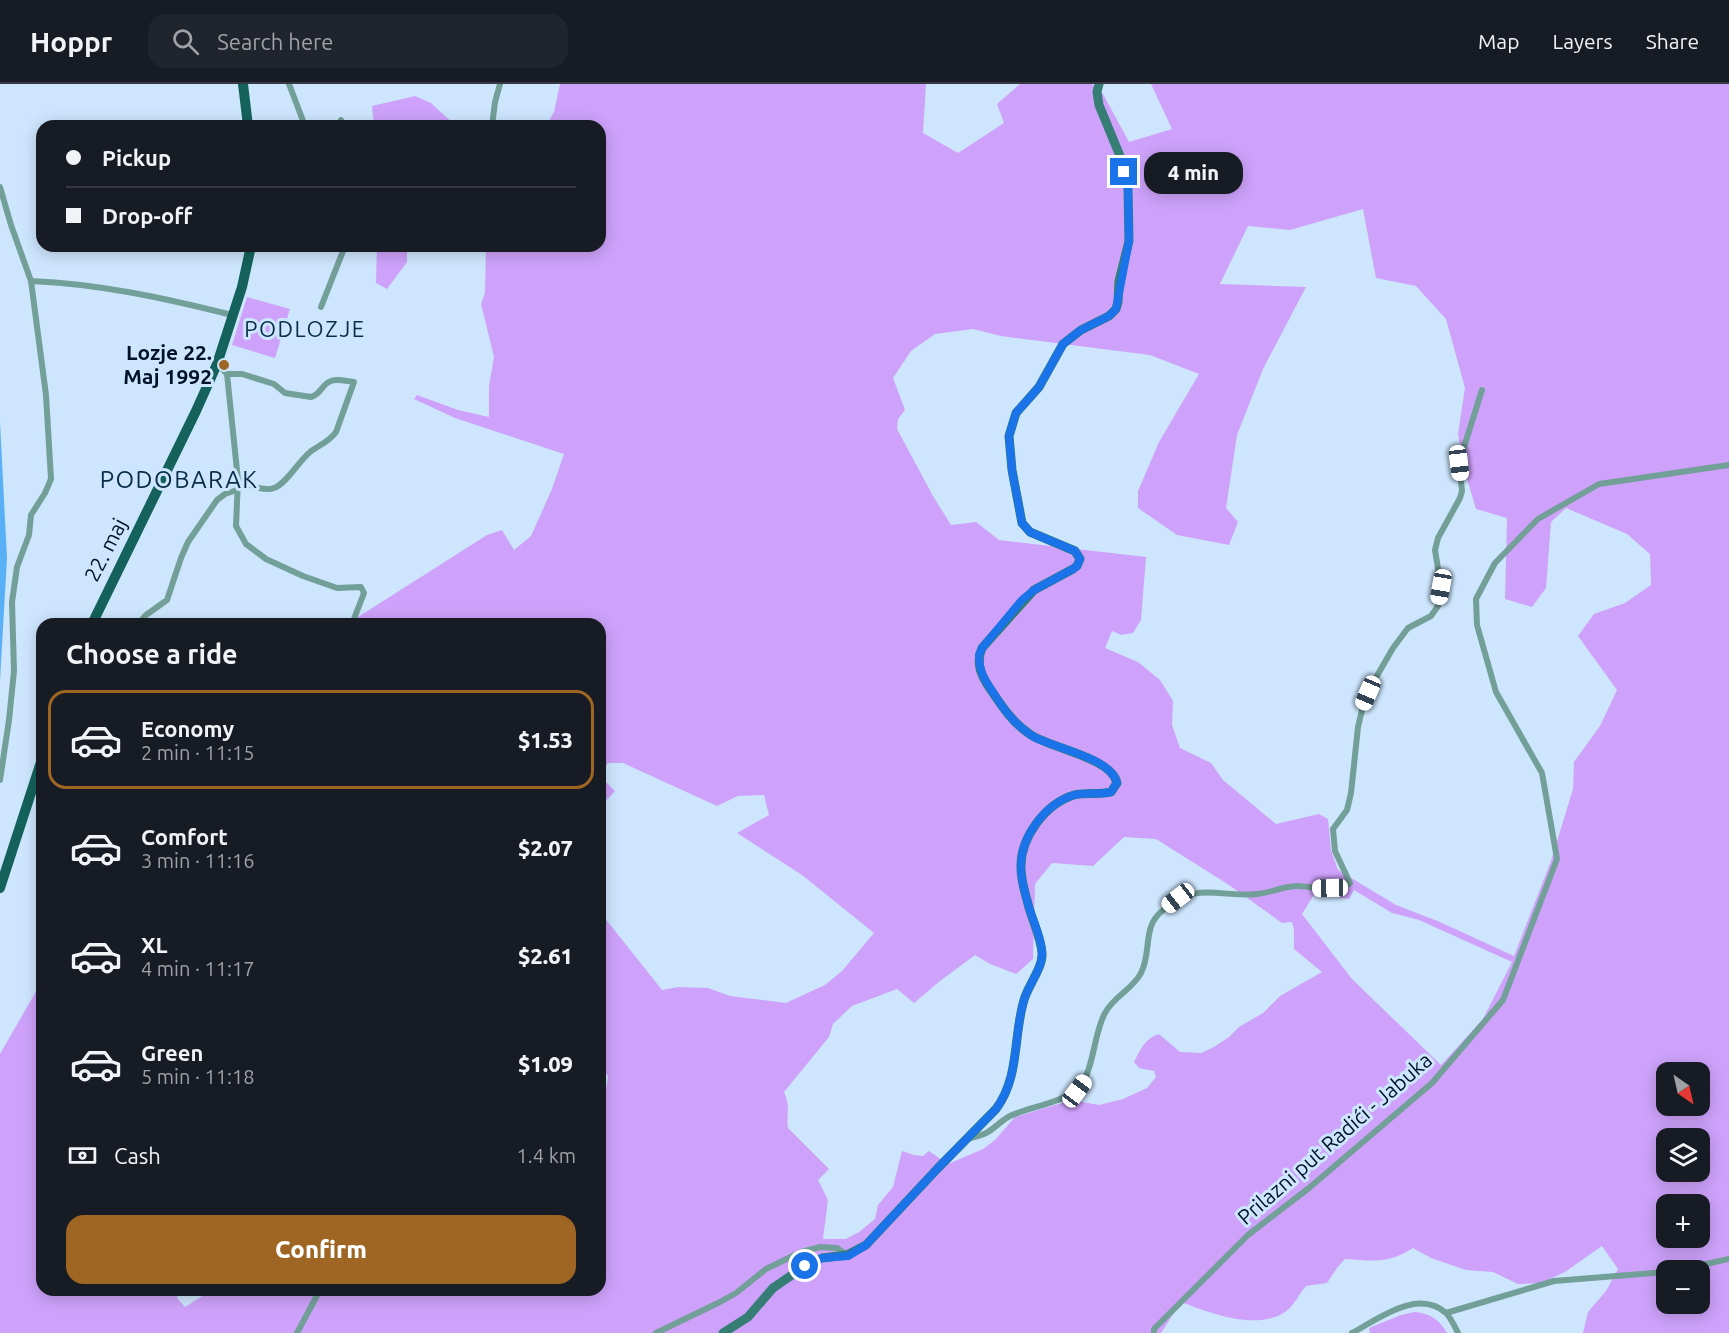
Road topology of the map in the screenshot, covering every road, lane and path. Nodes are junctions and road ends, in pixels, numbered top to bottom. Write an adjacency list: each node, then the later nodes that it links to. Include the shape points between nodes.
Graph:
1 (243, 84): 5 (main road)
2 (289, 84): 6 (street)
3 (500, 84): 7 (street)
4 (1099, 84): 26 (main road, via 1099,105 1120,156 1128,189 1129,241 1118,302 1109,316 1063,344 1039,387 1016,413 1009,436 1022,523 1030,532 1075,551 1080,559 1073,569 1022,600 982,648 979,666 982,677 1021,728 1046,743 1101,765 1117,783 1111,792 1086,793 1060,801 1042,816 1029,835 1022,852 1022,883 1042,958 1019,1017 1007,1092)
5 (247, 120)
6 (303, 120)
7 (493, 120)
8 (0, 187): 11 (street)
9 (250, 252): 13 (main road, 22. maj)
10 (343, 252): 12 (street)
11 (31, 281): 13 (street, via 140,292); 24 (street, via 46,395 51,479 31,515 29,535 17,567 12,602 13,681)
12 (321, 307)
13 (232, 315): 14 (main road, 22. maj)
14 (217, 364): 15 (street); 20 (main road, 22. maj)
15 (227, 374): 18 (street); 18 (street, via 242,374 274,384 285,393 311,397 327,382 354,382 336,432 308,453 280,484 264,489)
16 (1482, 390): 26 (street, via 1459,463 1460,498 1435,550 1441,587 1438,606 1431,616 1408,628 1393,648 1363,706 1352,793 1347,810 1333,829 1335,851 1350,883 1330,888 1297,886 1257,894 1191,893 1178,898 1153,920 1141,973 1105,1012 1085,1080 1077,1091 1009,1116 988,1131)
17 (1729, 465): 36 (street, Prilazni put Radići - Jabuka, via 1599,484 1538,519 1495,563 1476,599 1477,625 1497,692 1542,773 1557,859 1503,1000 1432,1083 1248,1235)
18 (238, 480): 19 (street)
19 (237, 490): 21 (street, via 218,500 188,542 167,600); 22 (street, via 236,526 246,544 278,566 337,588 359,586 364,590)
20 (95, 618)
21 (143, 618)
22 (354, 618)
23 (36, 777): 25 (main road)
24 (0, 780)
25 (0, 888)
26 (966, 1139): 27 (main road, via 873,1240)
27 (848, 1256): 34 (street, via 837,1248 801,1252 766,1269 720,1302); 35 (main road, via 822,1258 805,1266 773,1288 748,1317)
28 (1729, 1259): 29 (street)
29 (1710, 1263)
30 (1656, 1273): 32 (street, via 1554,1281)
31 (317, 1296): 33 (street)
32 (1446, 1314): 37 (street, via 1431,1305 1416,1303); 38 (street)
33 (297, 1333)
34 (656, 1333)
35 (723, 1333)
36 (1154, 1333)
37 (1352, 1333)
38 (1458, 1333)

